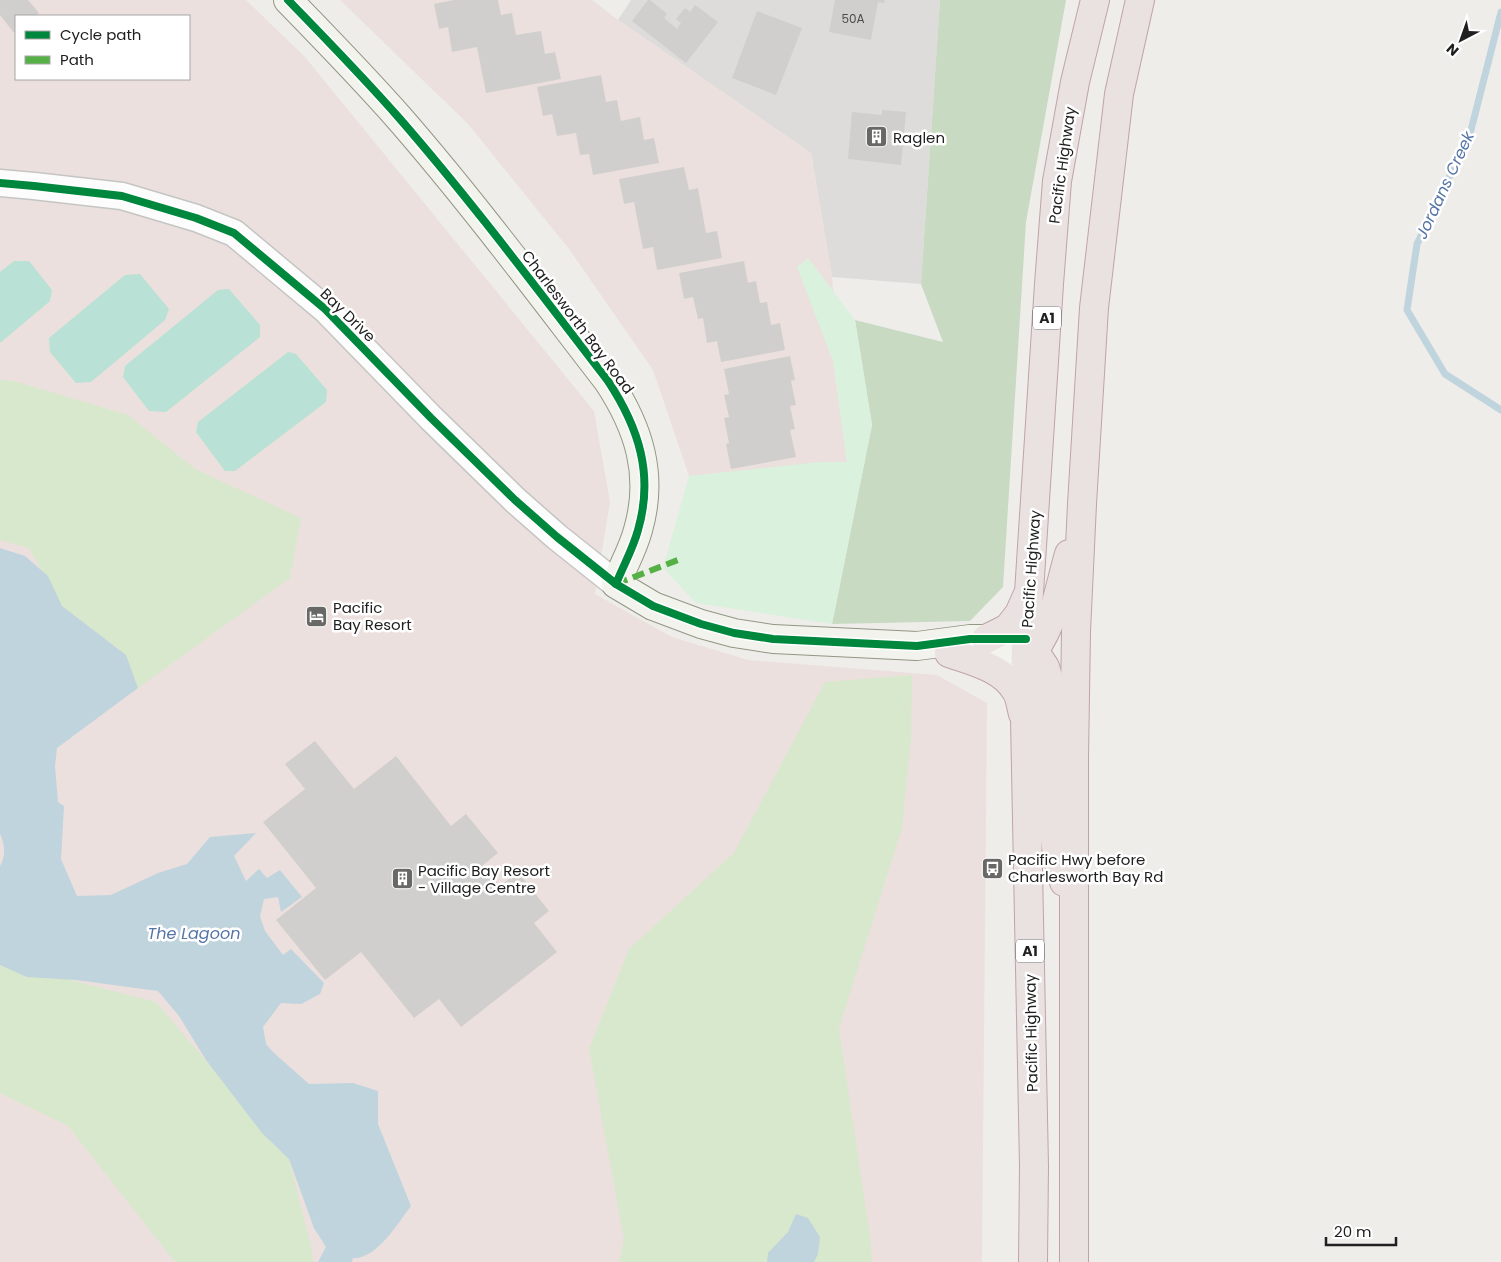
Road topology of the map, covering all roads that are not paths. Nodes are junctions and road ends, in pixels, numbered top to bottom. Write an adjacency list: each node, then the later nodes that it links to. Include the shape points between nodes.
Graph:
1 (288, 0): 6 (street, Charlesworth Bay Road, via 400,120 493,233 622,401 639,446 646,492 638,533)
2 (1095, 0): 7 (highway, Pacific Highway / A1, via 1075,82 1057,180)
3 (1140, 0): 5 (highway, via 1119,94 1094,308)
4 (0, 183): 6 (street, Bay Drive, via 122,196 234,233 325,309 515,500)
5 (1082, 504): 10 (highway, via 1050,623 1043,638); 13 (highway, via 1074,758)
6 (616, 584): 9 (street, via 667,612 734,633 773,639)
7 (1029, 590): 8 (highway, via 1019,614 1008,628); 10 (highway, Pacific Highway / A1)
8 (986, 640): 9 (street); 10 (street)
9 (917, 646): 11 (street)
10 (1029, 650): 11 (street, via 979,658); 12 (highway, Pacific Highway / A1); 13 (highway, via 1045,667 1050,683 1054,838)
11 (949, 653): 12 (highway, via 1004,677 1016,691)
12 (1026, 720): 14 (highway, Pacific Highway / A1)
13 (1075, 919): 15 (highway)
14 (1033, 1262)
15 (1074, 1262)

